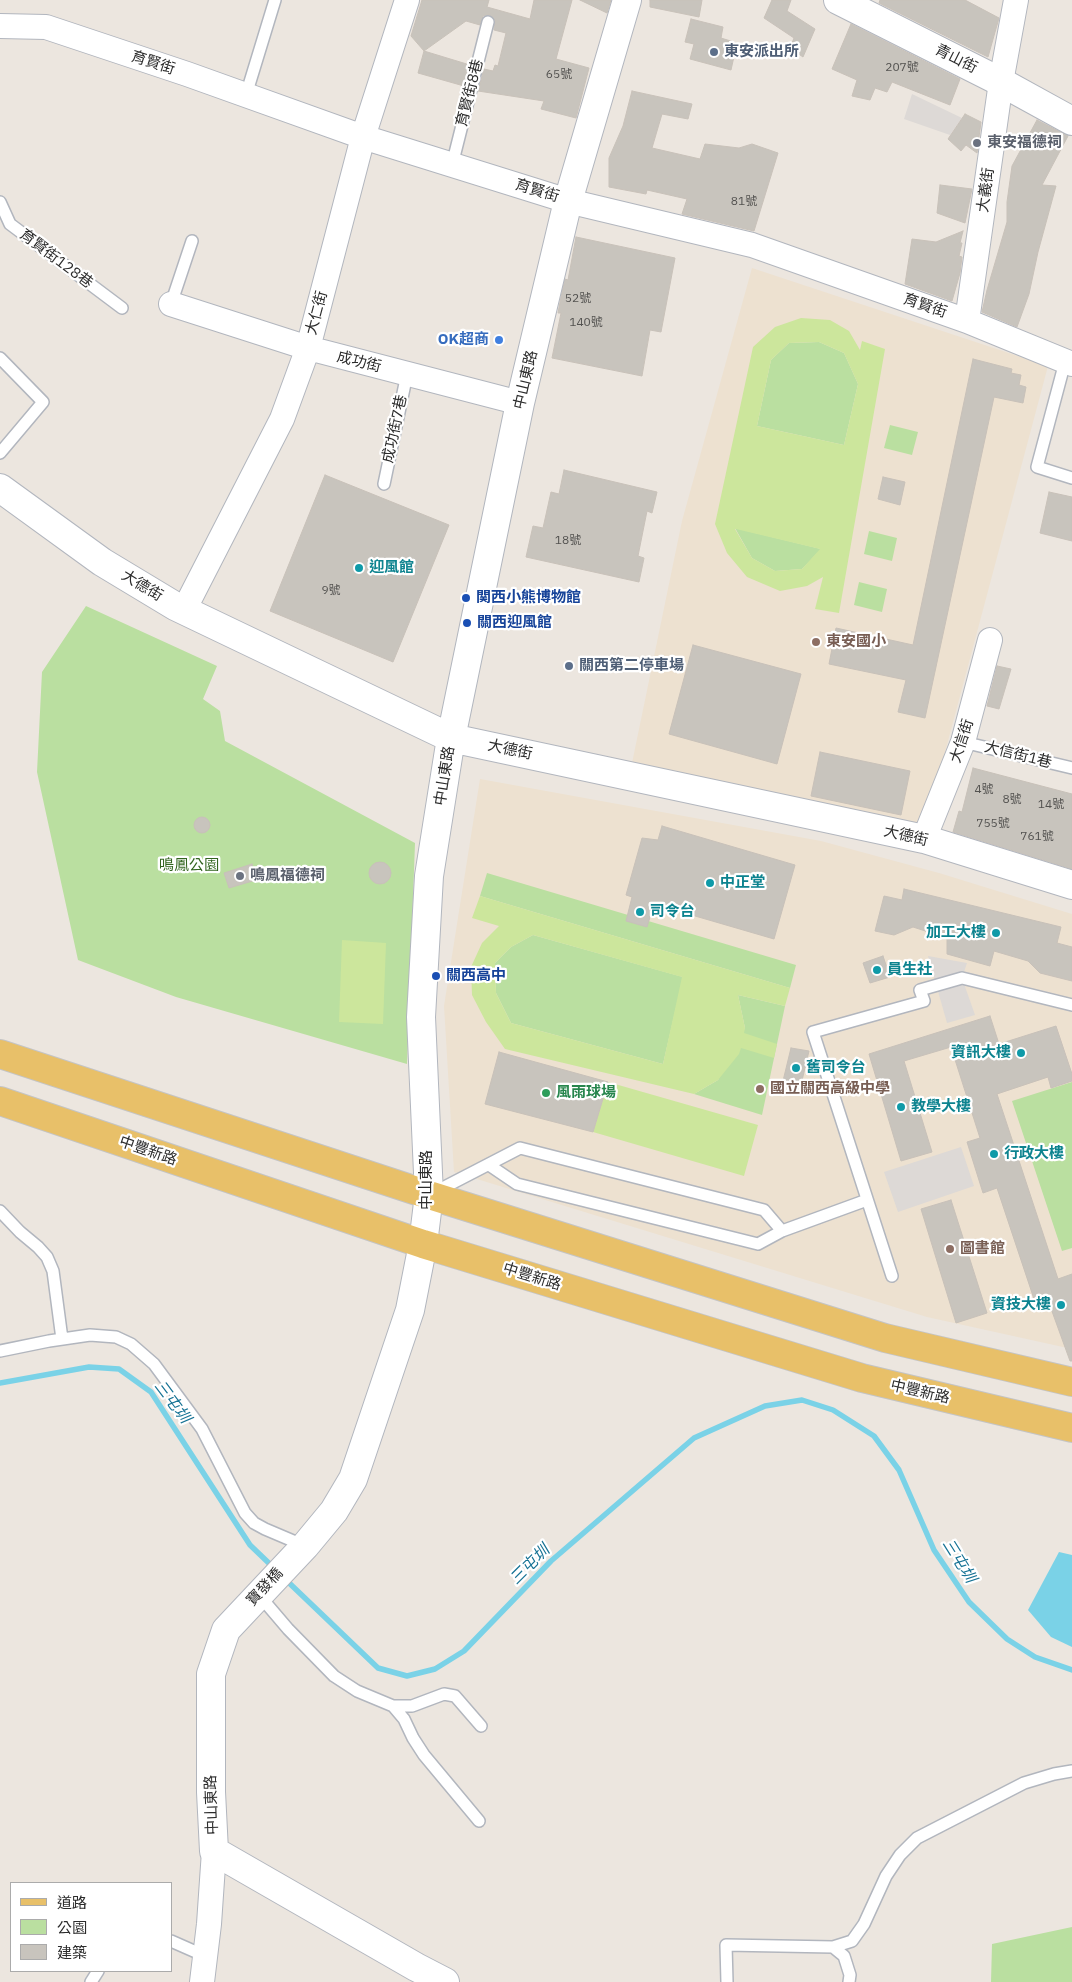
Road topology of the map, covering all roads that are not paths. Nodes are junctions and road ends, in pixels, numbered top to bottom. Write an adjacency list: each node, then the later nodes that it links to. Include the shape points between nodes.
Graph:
1 (275, 0): 9 (lane)
2 (407, 0): 11 (street, 大仁街)
3 (627, 0): 13 (street, 中山東路)
4 (1016, 0): 8 (street, 大義街)
5 (841, 1): 8 (street, 青山街)
6 (488, 22): 12 (lane, 育賢街8巷)
7 (0, 26): 9 (street, 育賢街, via 46,27)
8 (1001, 82): 10 (street, 青山街); 18 (street, 大義街)
9 (246, 95): 11 (street, 育賢街)
10 (1072, 121)
11 (363, 137): 12 (street, 育賢街); 19 (street, 大仁街)
12 (452, 165): 13 (street, 育賢街)
13 (568, 201): 18 (street, 育賢街, via 752,245); 23 (street, 中山東路)
14 (0, 202): 17 (lane, 育賢街128巷, via 10,224)
15 (192, 240): 16 (lane)
16 (172, 304): 19 (street, 成功街)
17 (122, 308)
18 (967, 321): 21 (street, 育賢街)
19 (308, 348): 22 (street, 成功街); 28 (street, 大仁街, via 282,419)
20 (0, 358): 24 (lane, via 43,402)
21 (1069, 363): 25 (lane, via 1037,467)
22 (406, 374): 23 (street, 成功街); 26 (lane, 成功街7巷)
23 (520, 403): 30 (street, 中山東路)
24 (0, 453)
25 (1072, 478)
26 (384, 484)
27 (0, 488): 28 (street, 大德街, via 102,562)
28 (184, 610): 30 (street, 大德街)
29 (990, 640): 31 (street, 大信街)
30 (451, 738): 33 (street, 大德街); 39 (street, 中山東路, via 429,876 421,1017)
31 (963, 742): 32 (lane, 大信街1巷); 33 (street, 大信街)
32 (1072, 768)
33 (924, 839): 34 (street, 大德街)
34 (1072, 885)
35 (1072, 1005): 40 (lane, via 962,978 920,990 924,1002 813,1032)
36 (0, 1054): 39 (main road)
37 (0, 1101): 43 (main road, 中豐新路)
38 (489, 1165): 39 (lane); 42 (lane, via 517,1184 758,1244); 42 (lane, via 520,1148 764,1210)
39 (429, 1195): 43 (street, 中山東路); 47 (main road, via 885,1338)
40 (867, 1200): 42 (lane); 44 (lane)
41 (0, 1211): 45 (lane, via 38,1247 53,1271)
42 (782, 1231)
43 (423, 1244): 48 (main road, 中豐新路, via 862,1378); 49 (street, 中山東路, via 410,1310 353,1479 334,1511)
44 (892, 1276)
45 (62, 1339): 46 (lane); 49 (lane, via 116,1337 131,1344 154,1364 202,1429 245,1513 265,1529)
46 (0, 1351)
47 (1072, 1382)
48 (1072, 1428)
49 (304, 1546): 50 (street, 寶發橋)
50 (258, 1593): 51 (street, 寶發橋); 52 (lane, via 334,1676 357,1691)
51 (226, 1630): 56 (street, 中山東路, via 211,1674)
52 (392, 1706): 53 (lane, via 412,1706 444,1694 455,1696); 55 (lane, via 404,1719 424,1755)
53 (480, 1726)
54 (1072, 1771): 58 (lane, via 1024,1783 918,1838 900,1855 886,1876 864,1924 852,1941)
55 (479, 1821)
56 (214, 1851): 59 (street, 中山東路); 61 (street)
57 (172, 1941): 59 (lane)
58 (833, 1946): 62 (lane, via 726,1945); 63 (lane, via 844,1956)
59 (205, 1956): 60 (street, 中山東路)
60 (202, 1982)
61 (445, 1982)
62 (727, 1982)
63 (849, 1982)

